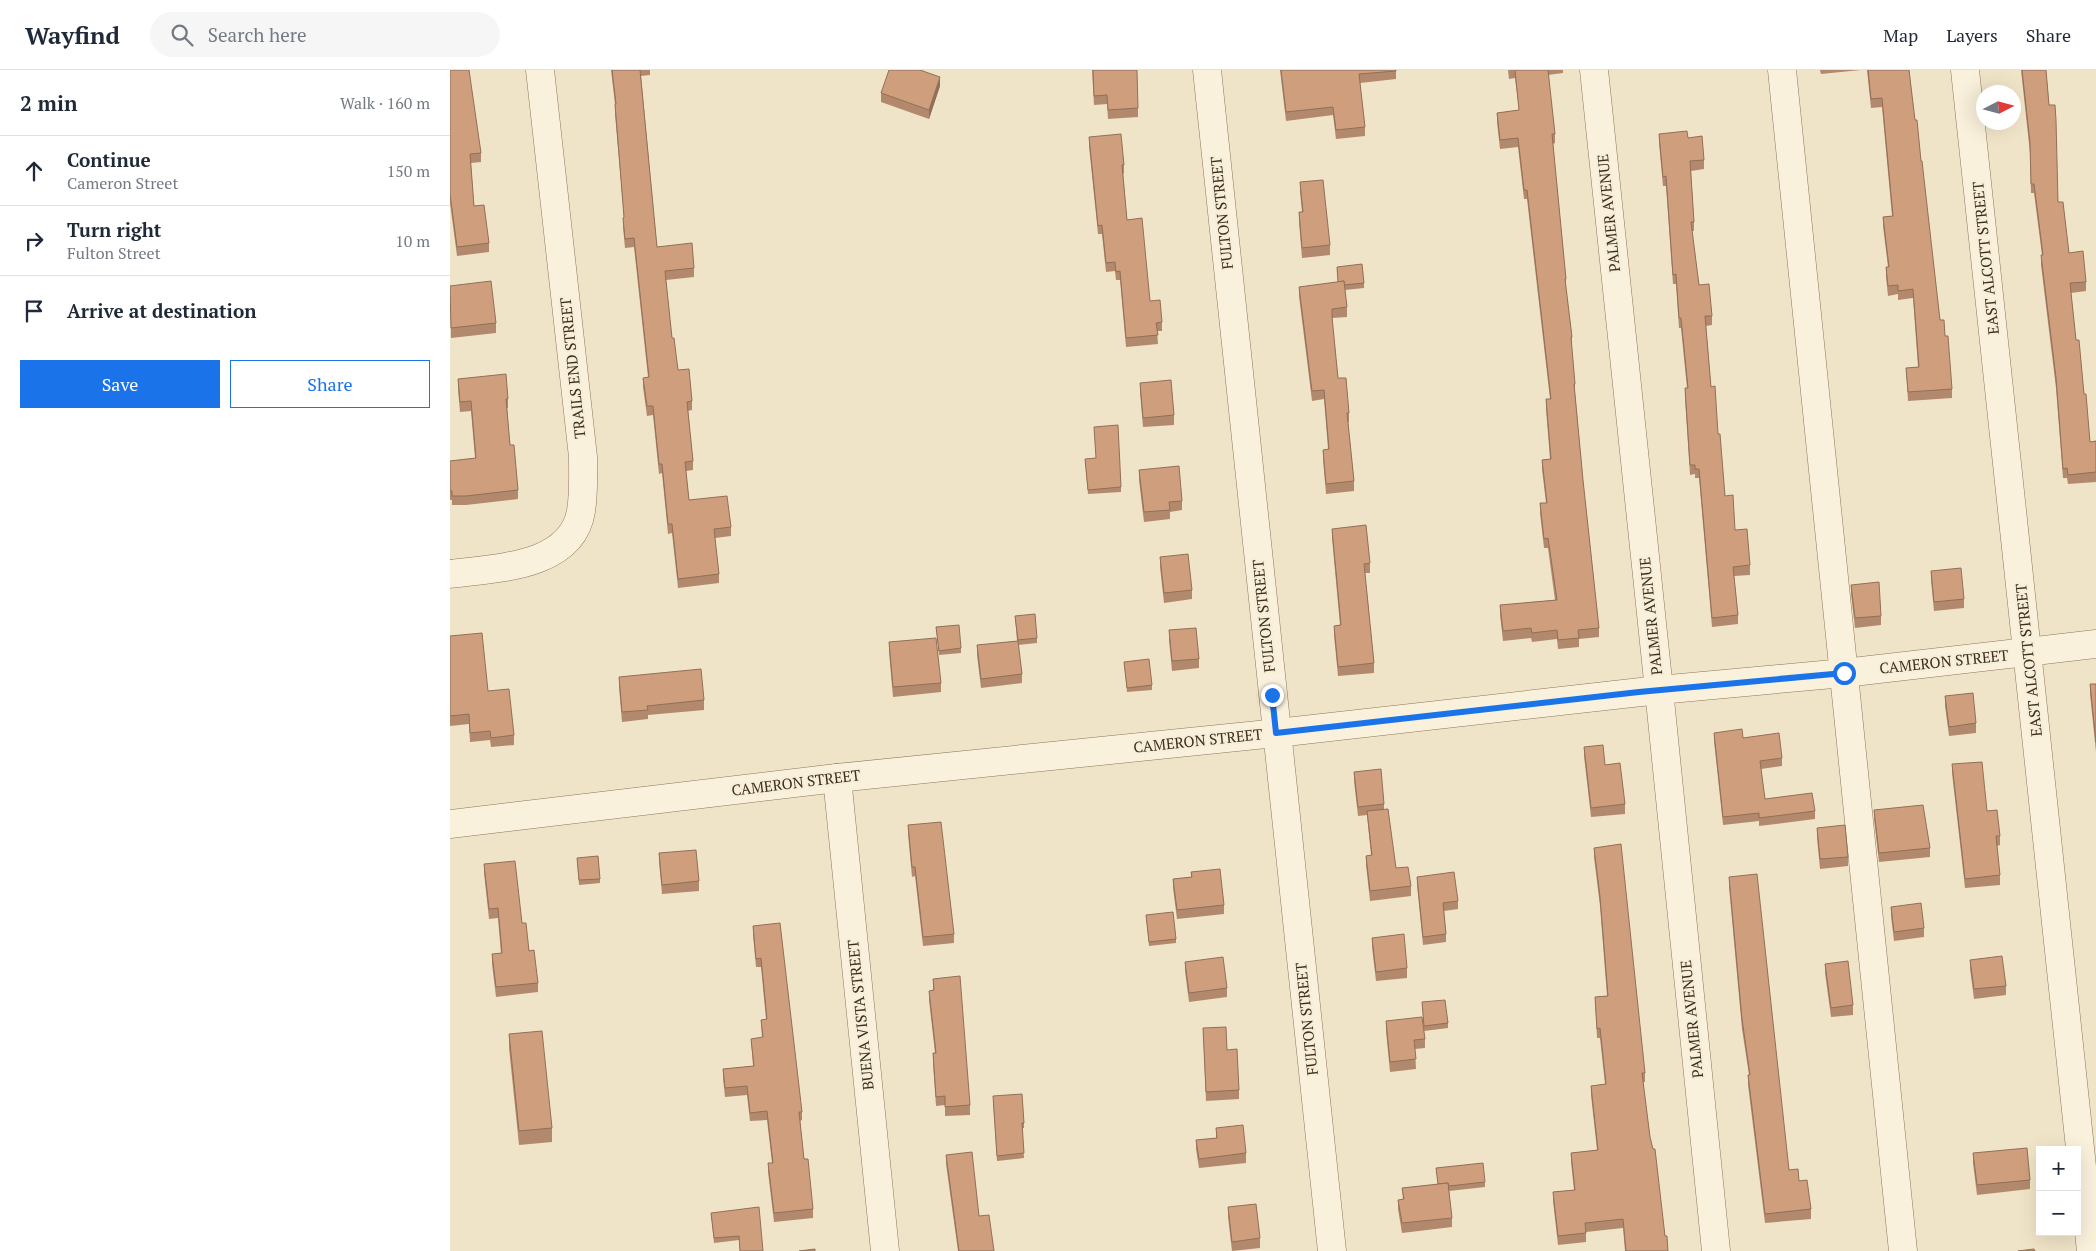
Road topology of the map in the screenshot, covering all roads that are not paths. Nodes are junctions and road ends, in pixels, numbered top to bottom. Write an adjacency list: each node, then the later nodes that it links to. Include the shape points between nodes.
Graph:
1 (540, 70): 6 (street, TRAILS END STREET, via 583,457 581,512 572,532 558,548 539,558 520,565)
2 (1207, 70): 11 (street, FULTON STREET)
3 (1594, 70): 10 (street, PALMER AVENUE)
4 (1782, 70): 9 (street)
5 (1965, 70): 8 (street, EAST ALCOTT STREET)
6 (450, 574)
7 (2096, 644): 8 (street, CAMERON STREET)
8 (2028, 652): 9 (street, CAMERON STREET); 18 (street, EAST ALCOTT STREET)
9 (1844, 673): 10 (street, CAMERON STREET); 17 (street)
10 (1659, 690): 11 (street, CAMERON STREET); 16 (street, PALMER AVENUE)
11 (1276, 733): 12 (street, CAMERON STREET); 15 (street, FULTON STREET)
12 (837, 778): 13 (street, CAMERON STREET); 14 (street, BUENA VISTA STREET)
13 (450, 824)
14 (885, 1251)
15 (1332, 1251)
16 (1716, 1251)
17 (1903, 1251)
18 (2091, 1251)

